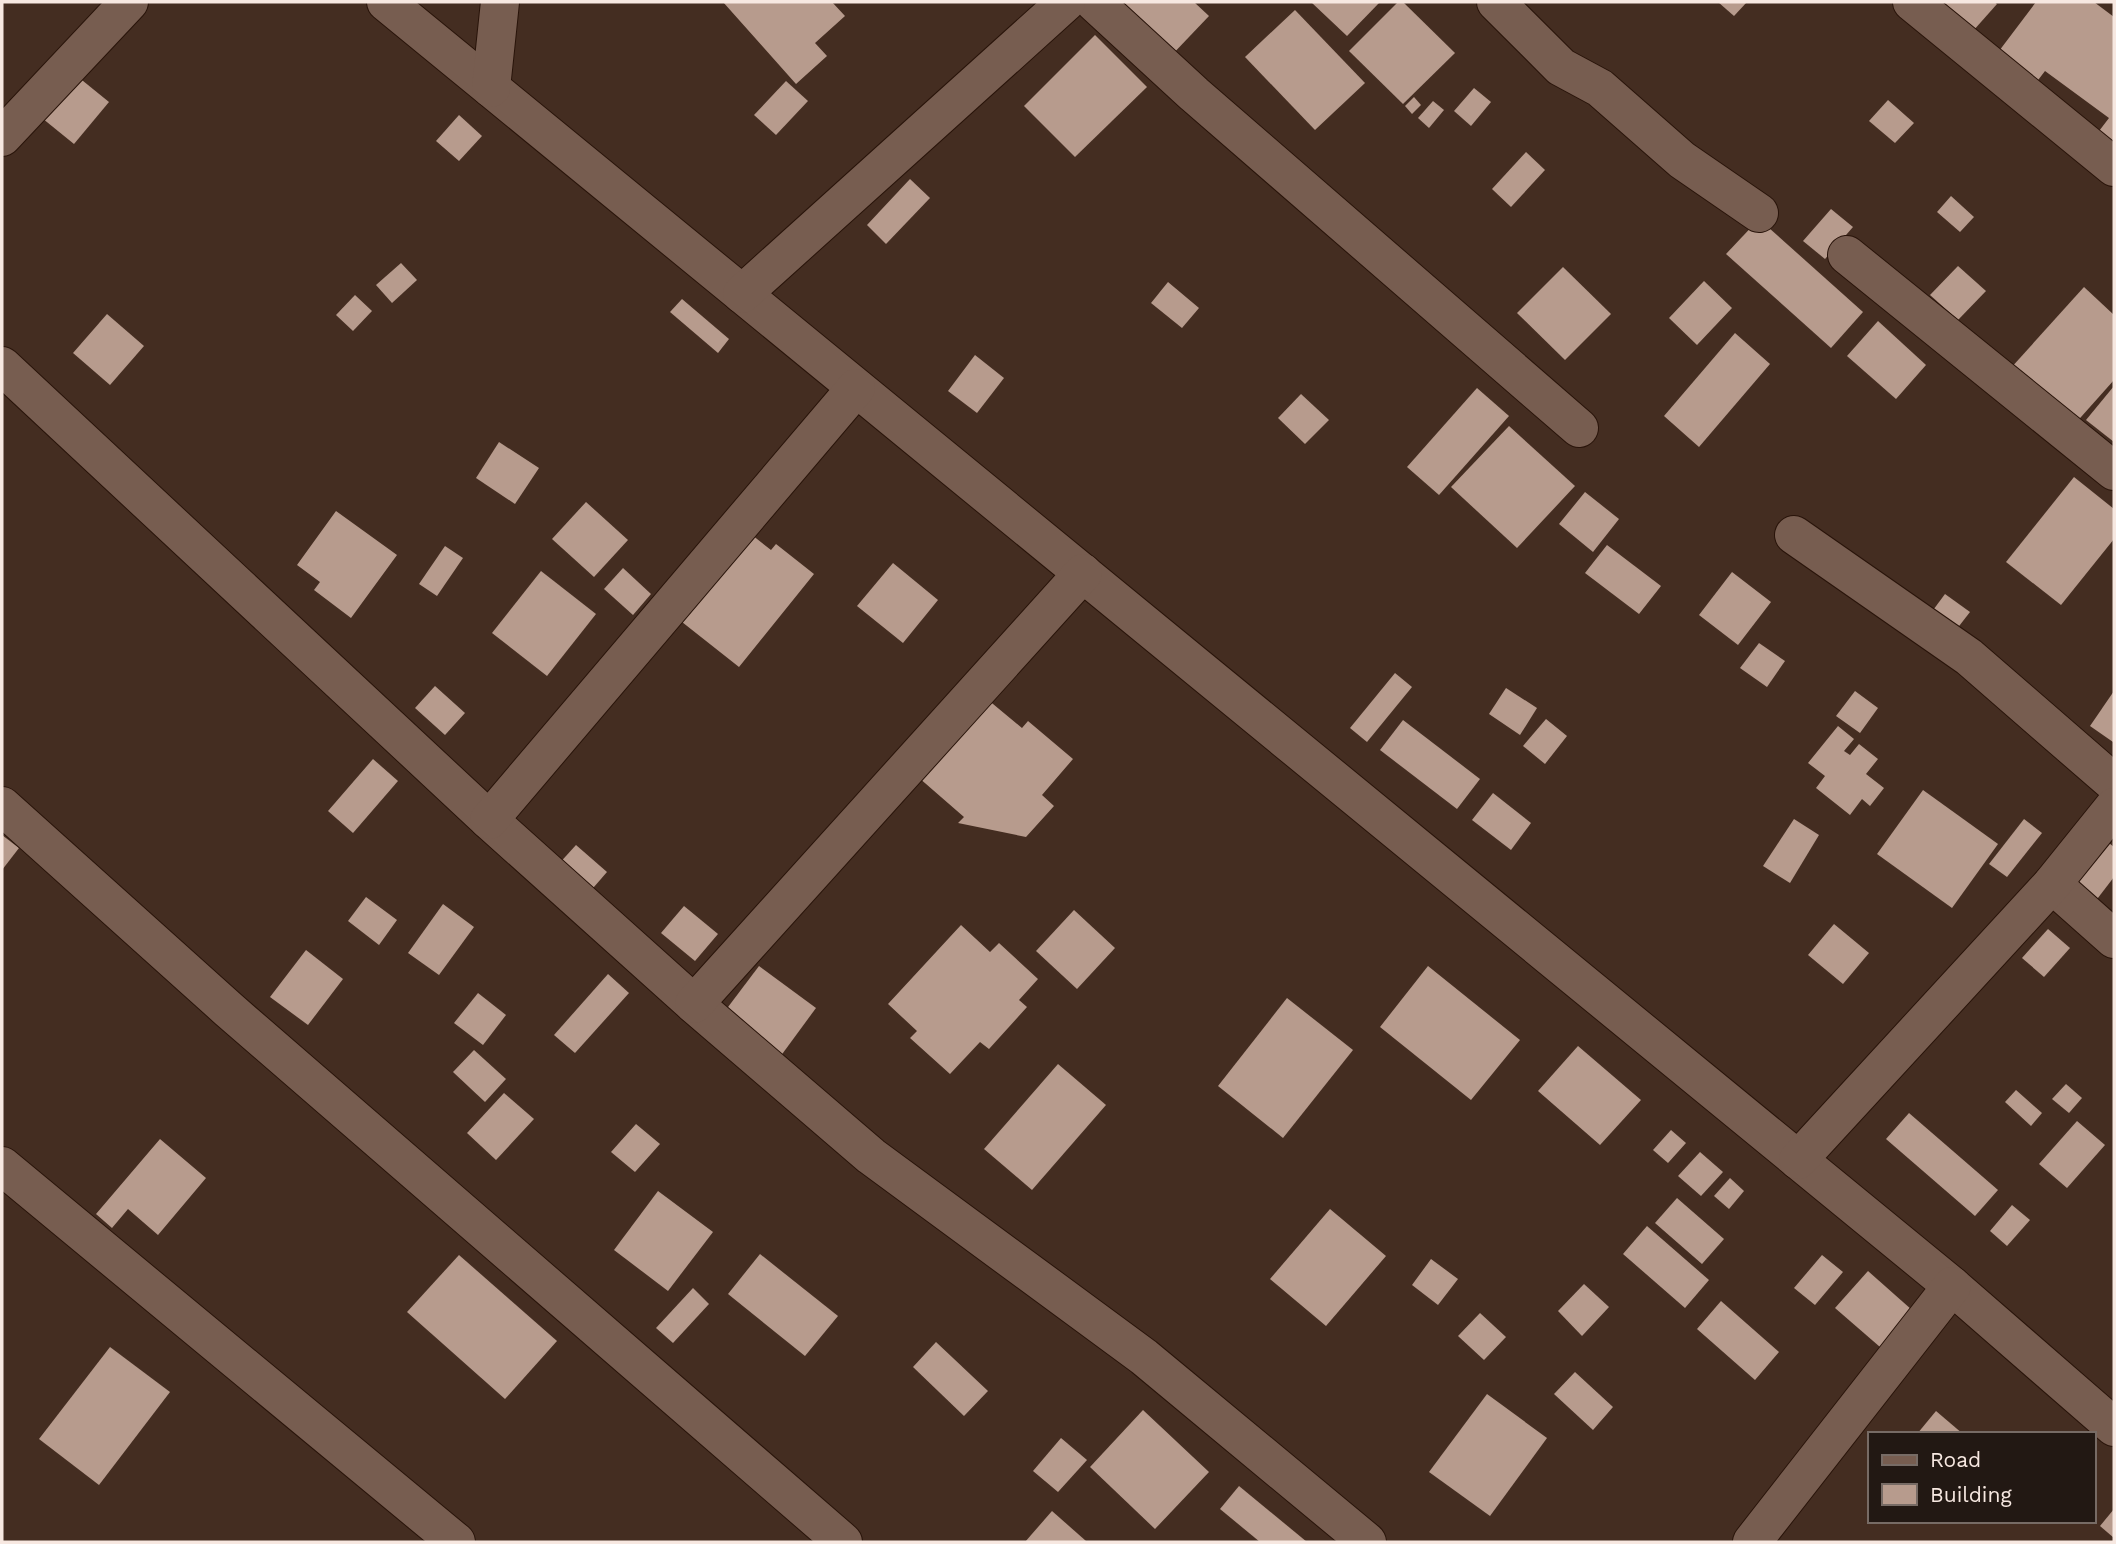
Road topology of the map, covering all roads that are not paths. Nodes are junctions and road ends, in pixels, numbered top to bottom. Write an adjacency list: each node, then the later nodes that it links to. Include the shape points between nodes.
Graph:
1 (130, 2): 9 (street)
2 (386, 2): 8 (street)
3 (500, 2): 8 (street)
4 (1066, 2): 13 (street)
5 (1094, 2): 16 (street)
6 (1496, 2): 11 (street, via 1560,67 1600,88 1682,160)
7 (1912, 2): 10 (street)
8 (491, 88): 13 (street)
9 (2, 137)
10 (2114, 167)
11 (1759, 213)
12 (1847, 255): 17 (street)
13 (742, 294): 15 (street)
14 (2, 366): 23 (street)
15 (856, 388): 19 (street); 23 (street)
16 (1579, 428)
17 (2114, 471)
18 (1794, 535): 20 (street, via 1969,657)
19 (1083, 573): 26 (street); 27 (street)
20 (2114, 783)
21 (2, 806): 32 (street, via 228,1009)
22 (2114, 807): 24 (street)
23 (489, 820): 26 (street)
24 (2052, 884): 25 (street); 27 (street)
25 (2114, 939)
26 (694, 1004): 33 (street, via 871,1156 1144,1357)
27 (1798, 1160): 29 (street)
28 (2, 1166): 31 (street)
29 (1952, 1286): 30 (street); 34 (street)
30 (2114, 1427)
31 (456, 1542)
32 (843, 1542)
33 (1367, 1542)
34 (1752, 1542)

